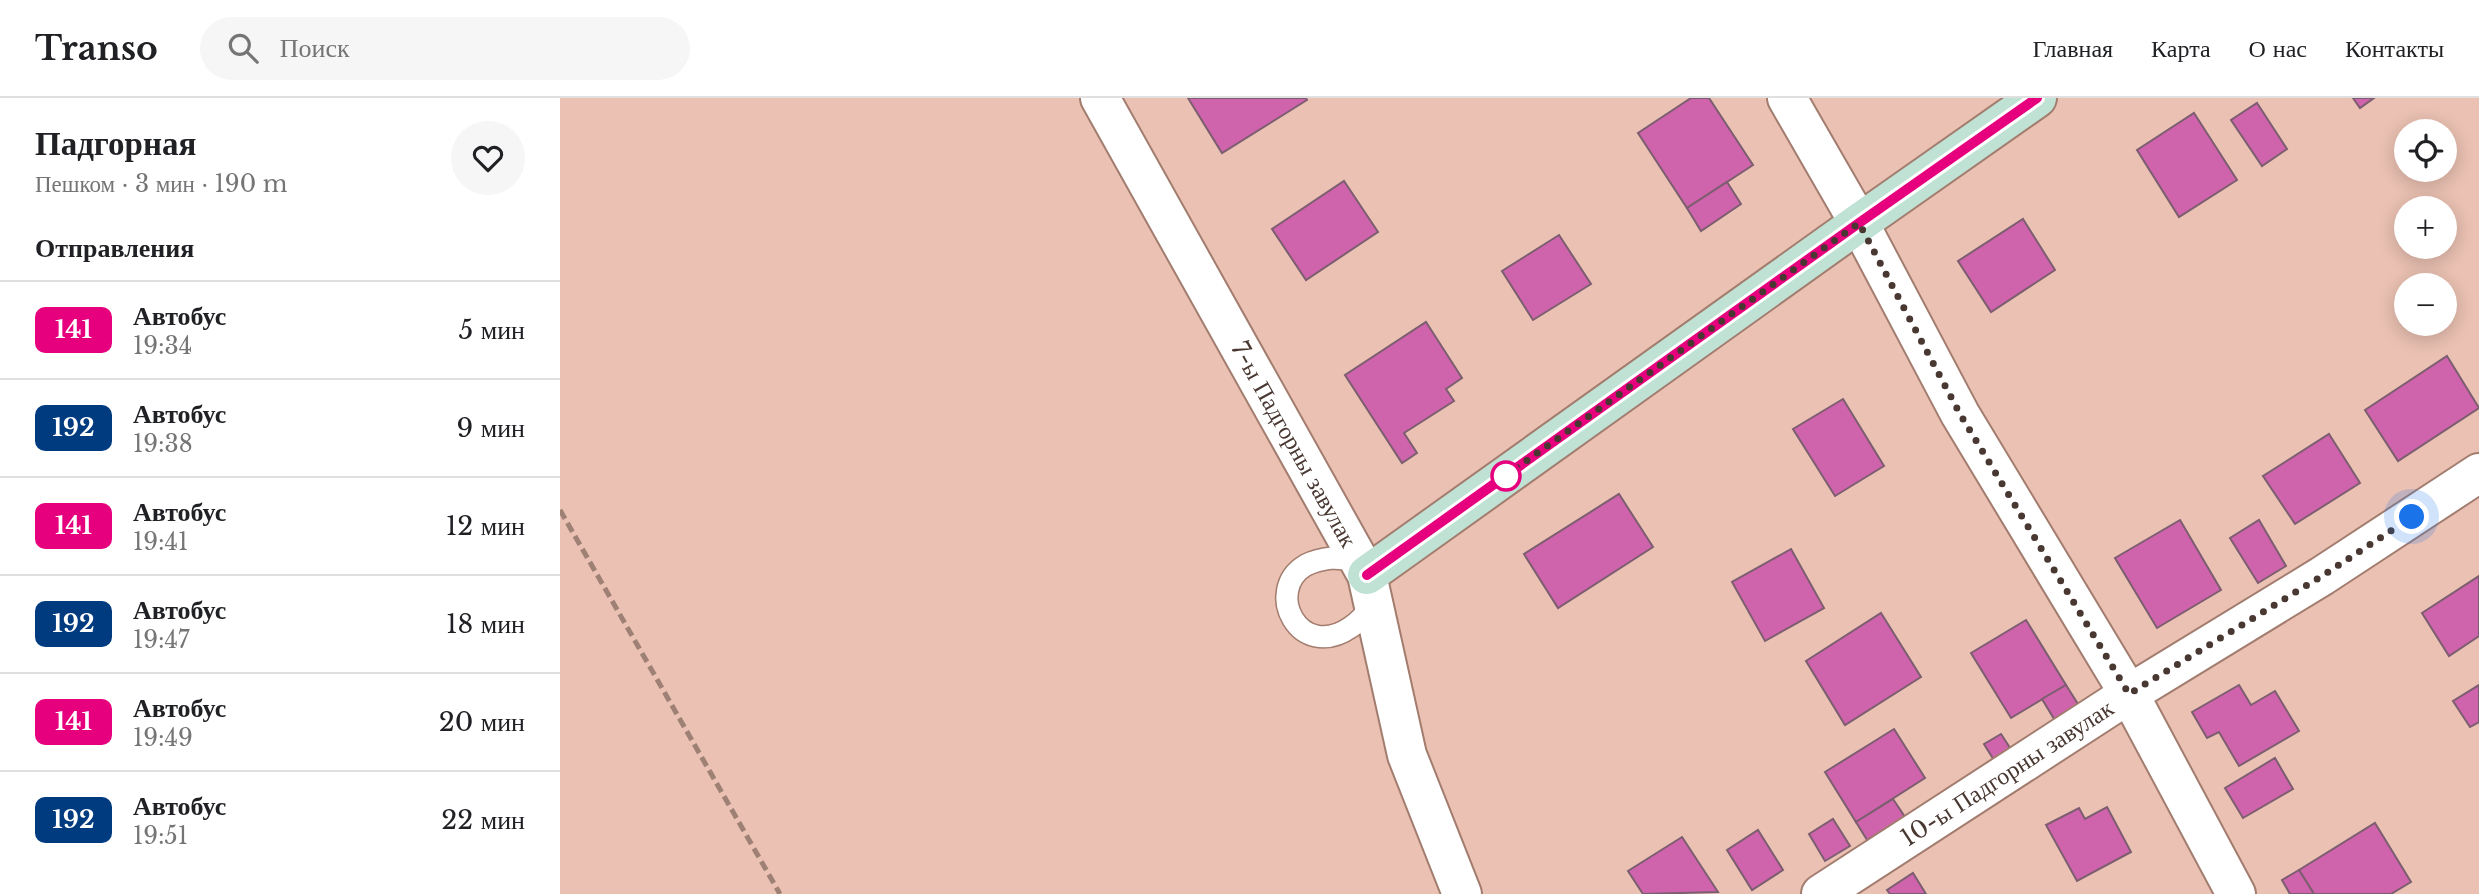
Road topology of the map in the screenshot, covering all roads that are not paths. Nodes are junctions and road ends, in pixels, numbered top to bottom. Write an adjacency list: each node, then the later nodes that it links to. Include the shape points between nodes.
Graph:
1 (1100, 98): 6 (street, 7-ы Падгорны завулак)
2 (1787, 98): 4 (street)
3 (2037, 98): 4 (street)
4 (1859, 223): 6 (street); 7 (street, via 1960,414)
5 (2479, 473): 7 (street, 10-ы Падгорны завулак)
6 (1367, 575): 8 (street, 7-ы Падгорны завулак, via 1407,755)
7 (2129, 694): 9 (street, 10-ы Падгорны завулак); 10 (street)
8 (1462, 894)
9 (1821, 894)
10 (2236, 894)

